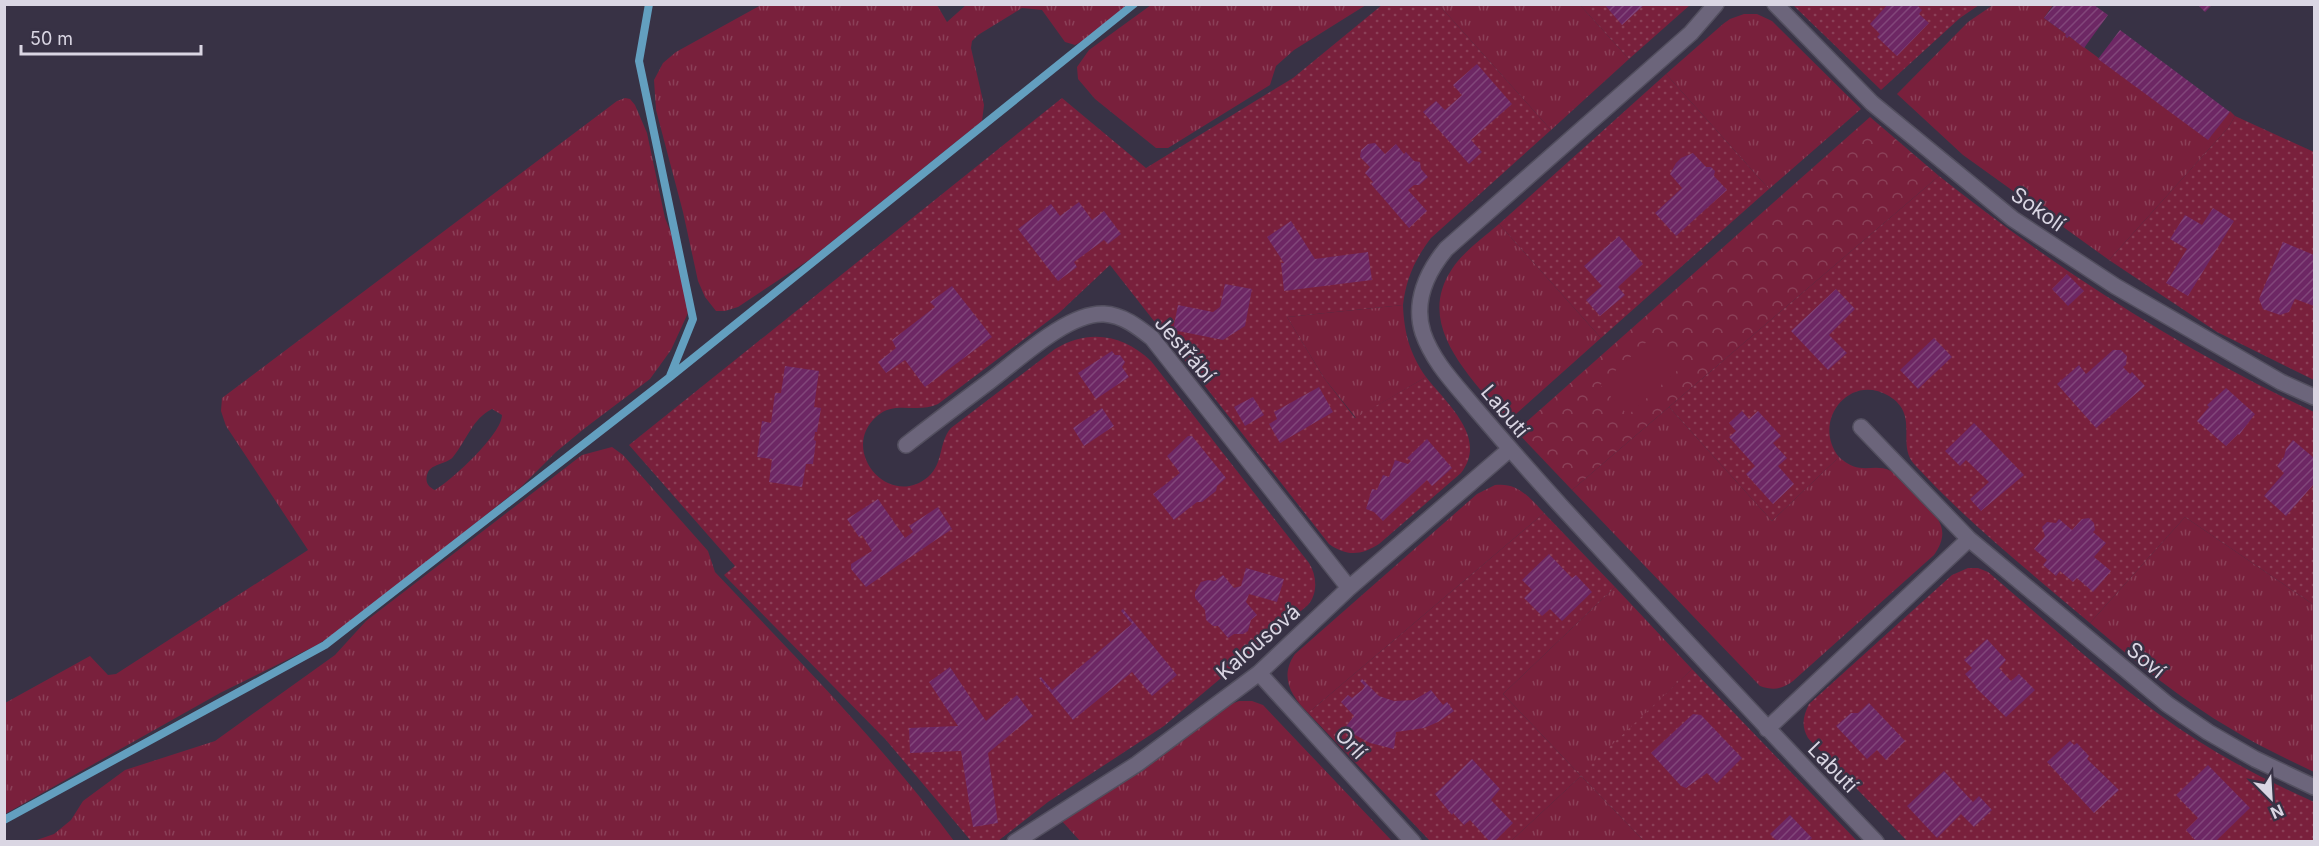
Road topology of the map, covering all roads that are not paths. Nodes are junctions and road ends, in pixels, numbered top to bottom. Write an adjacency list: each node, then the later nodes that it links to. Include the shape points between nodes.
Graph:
1 (1716, 4): 6 (street, Labutí, via 1691,33 1446,249 1431,268 1420,309 1429,349)
2 (1774, 4): 3 (street, Sokolí, via 1872,103 2013,219 2115,286)
3 (2314, 397)
4 (1861, 427): 7 (street, Soví)
5 (906, 445): 8 (street, Jestřábí, via 1062,329 1087,316 1122,318 1152,338)
6 (1509, 449): 8 (street, Kalousová); 10 (street, Labutí)
7 (1969, 539): 10 (street); 11 (street, Soví, via 2167,704 2255,759)
8 (1348, 588): 9 (street, Kalousová)
9 (1259, 673): 12 (street, Kalousová, via 1137,764); 13 (street, Orlí)
10 (1767, 729): 14 (street, Labutí)
11 (2314, 787)
12 (1015, 842)
13 (1413, 842)
14 (1875, 842)

